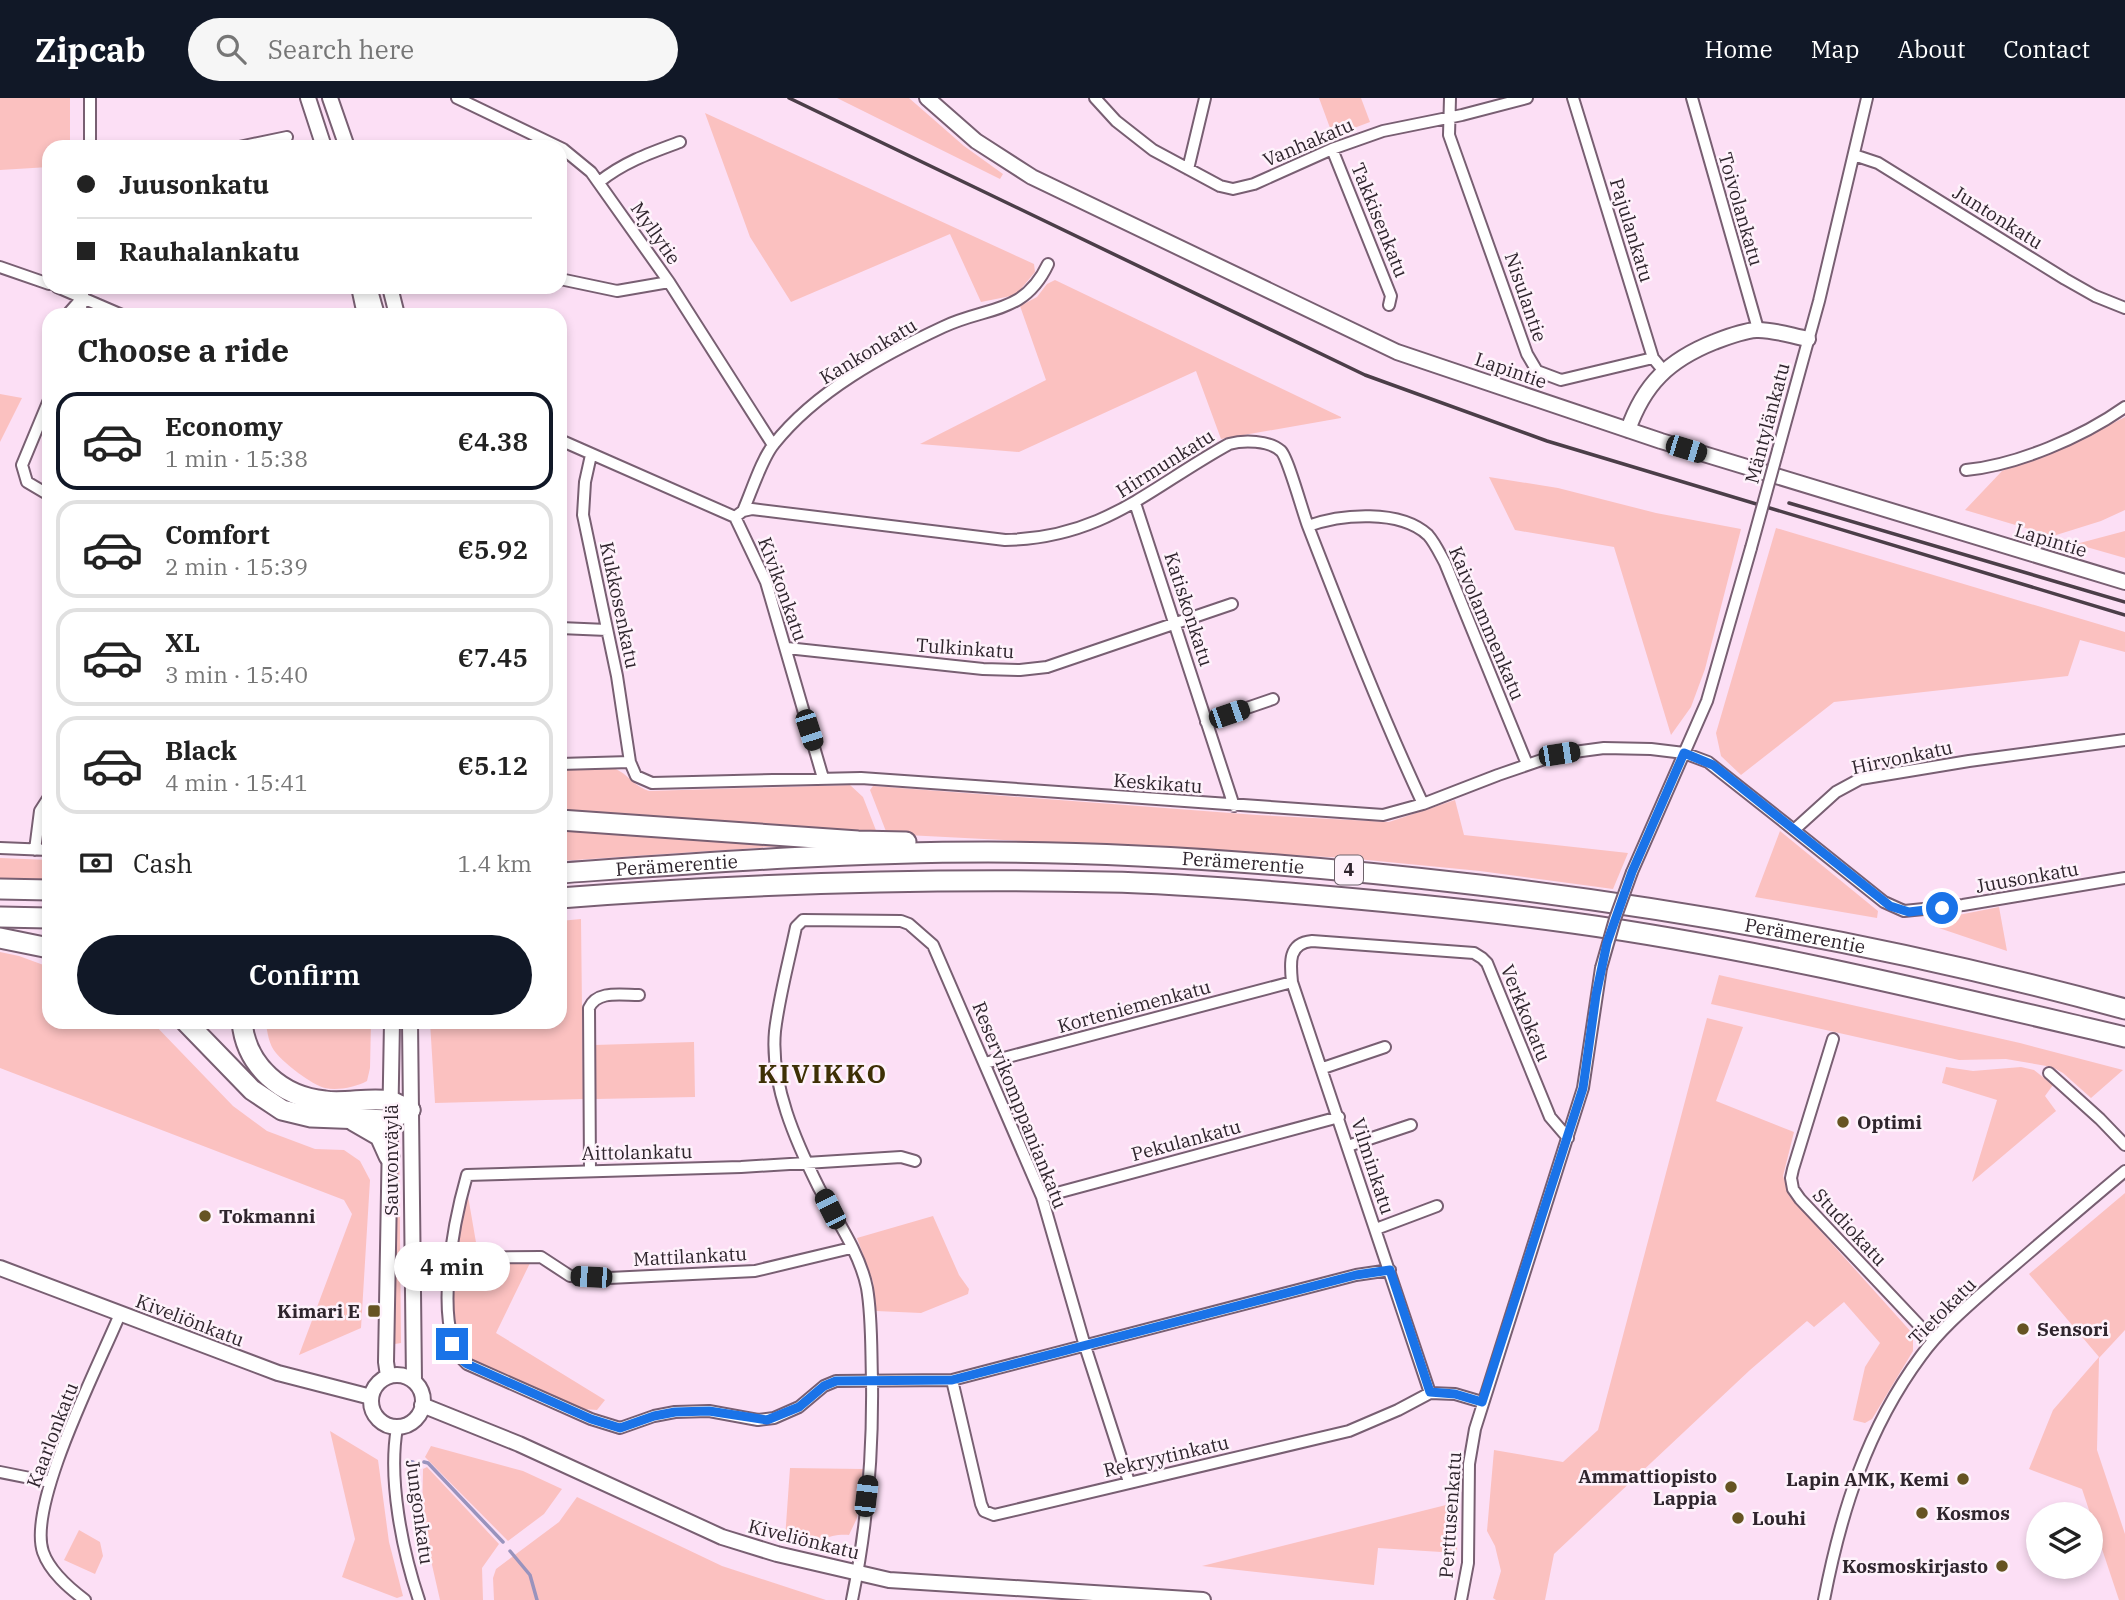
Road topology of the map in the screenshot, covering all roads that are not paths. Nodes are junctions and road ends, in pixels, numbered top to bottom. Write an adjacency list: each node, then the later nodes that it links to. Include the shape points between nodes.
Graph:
1 (90, 98): 15 (street)
2 (308, 98): 17 (main road)
3 (331, 98): 18 (main road)
4 (457, 98): 19 (street, Myllytie)
5 (928, 98): 41 (main road, Lapintie, via 976,141 1032,177 1397,352)
6 (1095, 98): 24 (street, Vanhakatu, via 1115,121)
7 (1205, 98): 24 (street)
8 (1450, 98): 13 (street)
9 (1527, 98): 13 (street, Vanhakatu)
10 (1573, 98): 37 (street, Pajulankatu)
11 (1692, 98): 35 (street, Toivolankatu)
12 (1867, 98): 23 (street, Mäntylänkatu)
13 (1448, 118): 21 (street, Vanhakatu, via 1389,129); 37 (street, Nisulantie, via 1449,135 1537,371 1561,380)
14 (287, 137): 16 (street)
15 (90, 140)
16 (273, 140)
17 (322, 140)
18 (345, 140)
19 (545, 140)
20 (680, 142): 25 (street, via 634,159)
21 (1332, 149): 24 (street, Vanhakatu, via 1239,188 1224,188); 32 (street, Takkisenkatu, via 1391,296)
22 (567, 151): 25 (street, Myllytie)
23 (1854, 155): 34 (street, Juntonkatu, via 1878,163 2065,279); 36 (street, Mäntylänkatu)
24 (1188, 169)
25 (599, 182): 30 (street, Myllytie)
26 (1048, 264): 43 (street, Kankonkatu, via 1025,296 947,325 886,356 817,402)
27 (0, 267): 29 (street)
28 (567, 280): 30 (street, via 617,291)
29 (42, 282)
30 (668, 282): 43 (street, Myllytie)
31 (85, 294): 33 (street)
32 (1389, 305)
33 (110, 308)
34 (2125, 308)
35 (1758, 329): 36 (main road); 38 (main road, via 1696,349)
36 (1808, 339): 59 (street, Mäntylänkatu, bridge, via 1707,701)
37 (1653, 358): 38 (street, Pajulankatu)
38 (1663, 370): 41 (main road, via 1642,398)
39 (2125, 407): 45 (street, via 2042,450 2005,464)
40 (42, 417): 46 (street, via 22,465 27,482)
41 (1628, 430): 50 (main road, Lapintie)
42 (567, 443): 44 (street)
43 (772, 445): 48 (street, Kankonkatu)
44 (591, 455): 48 (street); 54 (street, Kukkosenkatu, via 583,515)
45 (1966, 470)
46 (42, 491)
47 (1135, 503): 48 (street, Hirmunkatu, via 1067,533 1015,540 752,509); 49 (street, Hirmunkatu, via 1229,444 1262,443 1285,457); 52 (street, Katiskonkatu)
48 (739, 514): 55 (street, Kivikonkatu)
49 (1308, 526): 62 (street, Kaivolammenkatu, via 1343,517 1383,517 1427,534 1445,563); 64 (street, Hirmunkatu)
50 (2125, 582)
51 (1232, 604): 52 (street, Tulkinkatu)
52 (1175, 622): 55 (street, Tulkinkatu, via 1047,667 1020,670); 57 (street, Katiskonkatu)
53 (567, 628): 54 (street)
54 (607, 630): 60 (street, Kukkosenkatu)
55 (787, 648): 63 (street, Kivikonkatu)
56 (1273, 699): 57 (street)
57 (1206, 722): 65 (street, Katiskonkatu)
58 (2125, 740): 68 (street, Hirvonkatu, via 1860,779 1836,792)
59 (1684, 753): 62 (street, Keskikatu, via 1604,748); 68 (street, via 1713,765); 101 (street, Perttusenkatu, bridge, via 1615,919 1601,968 1583,1088)
60 (630, 762): 61 (street); 63 (street, Keskikatu, via 636,776 656,784)
61 (567, 764)
62 (1527, 764): 64 (street, Keskikatu)
63 (822, 778): 65 (street, Keskikatu)
64 (1423, 804): 65 (street, Keskikatu, via 1383,815)
65 (1234, 806)
66 (42, 808): 70 (street)
67 (567, 820): 72 (highway, via 949,843)
68 (1794, 830): 74 (street, Juusonkatu, via 1884,902 1904,911)
69 (0, 848): 70 (street)
70 (35, 850): 71 (street)
71 (42, 850)
72 (983, 852): 73 (highway, Perämerentie / 4, via 756,859); 85 (highway, Perämerentie / 4, via 1265,863 1591,898 1834,941 2016,979)
73 (567, 872)
74 (2125, 878)
75 (0, 889): 76 (highway)
76 (42, 890)
77 (567, 898): 90 (highway, Perämerentie / 4, via 822,883 1110,882 1386,901 1574,923 1720,947)
78 (0, 917): 79 (highway)
79 (42, 918)
80 (0, 938): 81 (highway)
81 (42, 947)
82 (1294, 949): 83 (street, Vilminkatu); 101 (street, Verkkokatu, via 1312,941 1482,957 1550,1117)
83 (1292, 982): 93 (street, Korteniemenkatu); 94 (street, Vilminkatu)
84 (639, 995): 107 (street, via 598,997 589,1008)
85 (2125, 1009)
86 (193, 1029): 99 (highway, via 271,1104 302,1116)
87 (242, 1029): 96 (highway, via 256,1063 287,1090 322,1101)
88 (392, 1029): 96 (main road, Sauvonväylä)
89 (410, 1029): 97 (main road, Sauvonväylä)
90 (2125, 1037)
91 (1833, 1039): 117 (street, Studiokatu, via 1793,1169 1793,1189)
92 (1385, 1046): 94 (street)
93 (985, 1063): 106 (street, Reservikomppaniankatu, via 933,944 909,924 803,920 796,927 774,1048 787,1109); 109 (street, Reservikomppaniankatu)
94 (1322, 1068): 98 (street, Vilminkatu)
95 (2049, 1073): 102 (street)
96 (389, 1110): 97 (highway); 99 (highway); 104 (main road, Sauvonväylä)
97 (410, 1110): 121 (main road, Sauvonväylä)
98 (1339, 1117): 103 (street, Vilminkatu); 109 (street, Pekulankatu)
99 (350, 1119): 104 (highway, via 380,1136)
100 (1411, 1125): 103 (street)
101 (1568, 1138): 125 (street, Perttusenkatu)
102 (2125, 1145)
103 (1348, 1146): 111 (street, Vilminkatu)
104 (389, 1156): 119 (main road, Sauvonväylä)
105 (915, 1161): 106 (street, Aittolankatu, via 901,1157)
106 (807, 1163): 107 (street, Aittolankatu); 112 (street)
107 (590, 1170): 113 (street, Aittolankatu, via 467,1175 454,1221)
108 (2125, 1171): 117 (street, Tietokatu)
109 (1042, 1197): 118 (street, Reservikomppaniankatu)
110 (1437, 1206): 111 (street)
111 (1376, 1229): 115 (street, Vilminkatu)
112 (851, 1248): 113 (street, Mattilankatu, via 755,1271 609,1278 570,1276 541,1257); 122 (street, via 867,1290)
113 (451, 1258): 122 (street, via 450,1330 458,1357 618,1428 675,1412 709,1411 767,1420 799,1407 830,1383)
114 (0, 1268): 116 (main road, Kiveliönkatu)
115 (1390, 1270): 118 (street); 123 (street, Vilminkatu)
116 (120, 1314): 124 (main road, Kiveliönkatu, via 278,1373); 129 (street, Kaarlonkatu)
117 (1933, 1340): 137 (street, Tietokatu, via 1897,1392 1860,1465 1837,1534)
118 (1085, 1346): 120 (street); 130 (street, Reservikomppaniankatu)
119 (388, 1376): 121 (main road); 124 (main road, via 377,1384)
120 (952, 1380): 122 (street); 130 (street, Rekryytinkatu, via 987,1514)
121 (414, 1381): 126 (main road)
122 (872, 1381): 131 (street, via 872,1449)
123 (1430, 1392): 125 (street); 130 (street, Rekryytinkatu, via 1349,1430)
124 (371, 1397): 127 (main road, via 376,1419)
125 (1482, 1402): 136 (street, Perttusenkatu, via 1469,1464 1468,1563)
126 (422, 1405): 127 (main road, via 416,1419); 131 (main road, Kiveliönkatu, via 722,1537)
127 (397, 1428): 133 (street, Jungonkatu, via 394,1462 399,1509)
128 (0, 1472): 129 (street)
129 (50, 1482): 132 (street, Kaarlonkatu, via 41,1516 44,1553 67,1585)
130 (1129, 1482)
131 (858, 1572): 134 (street); 135 (main road, Kiveliönkatu, via 935,1584)
132 (85, 1600)
133 (419, 1600)
134 (852, 1600)
135 (1203, 1600)
136 (1461, 1600)
137 (1824, 1600)

